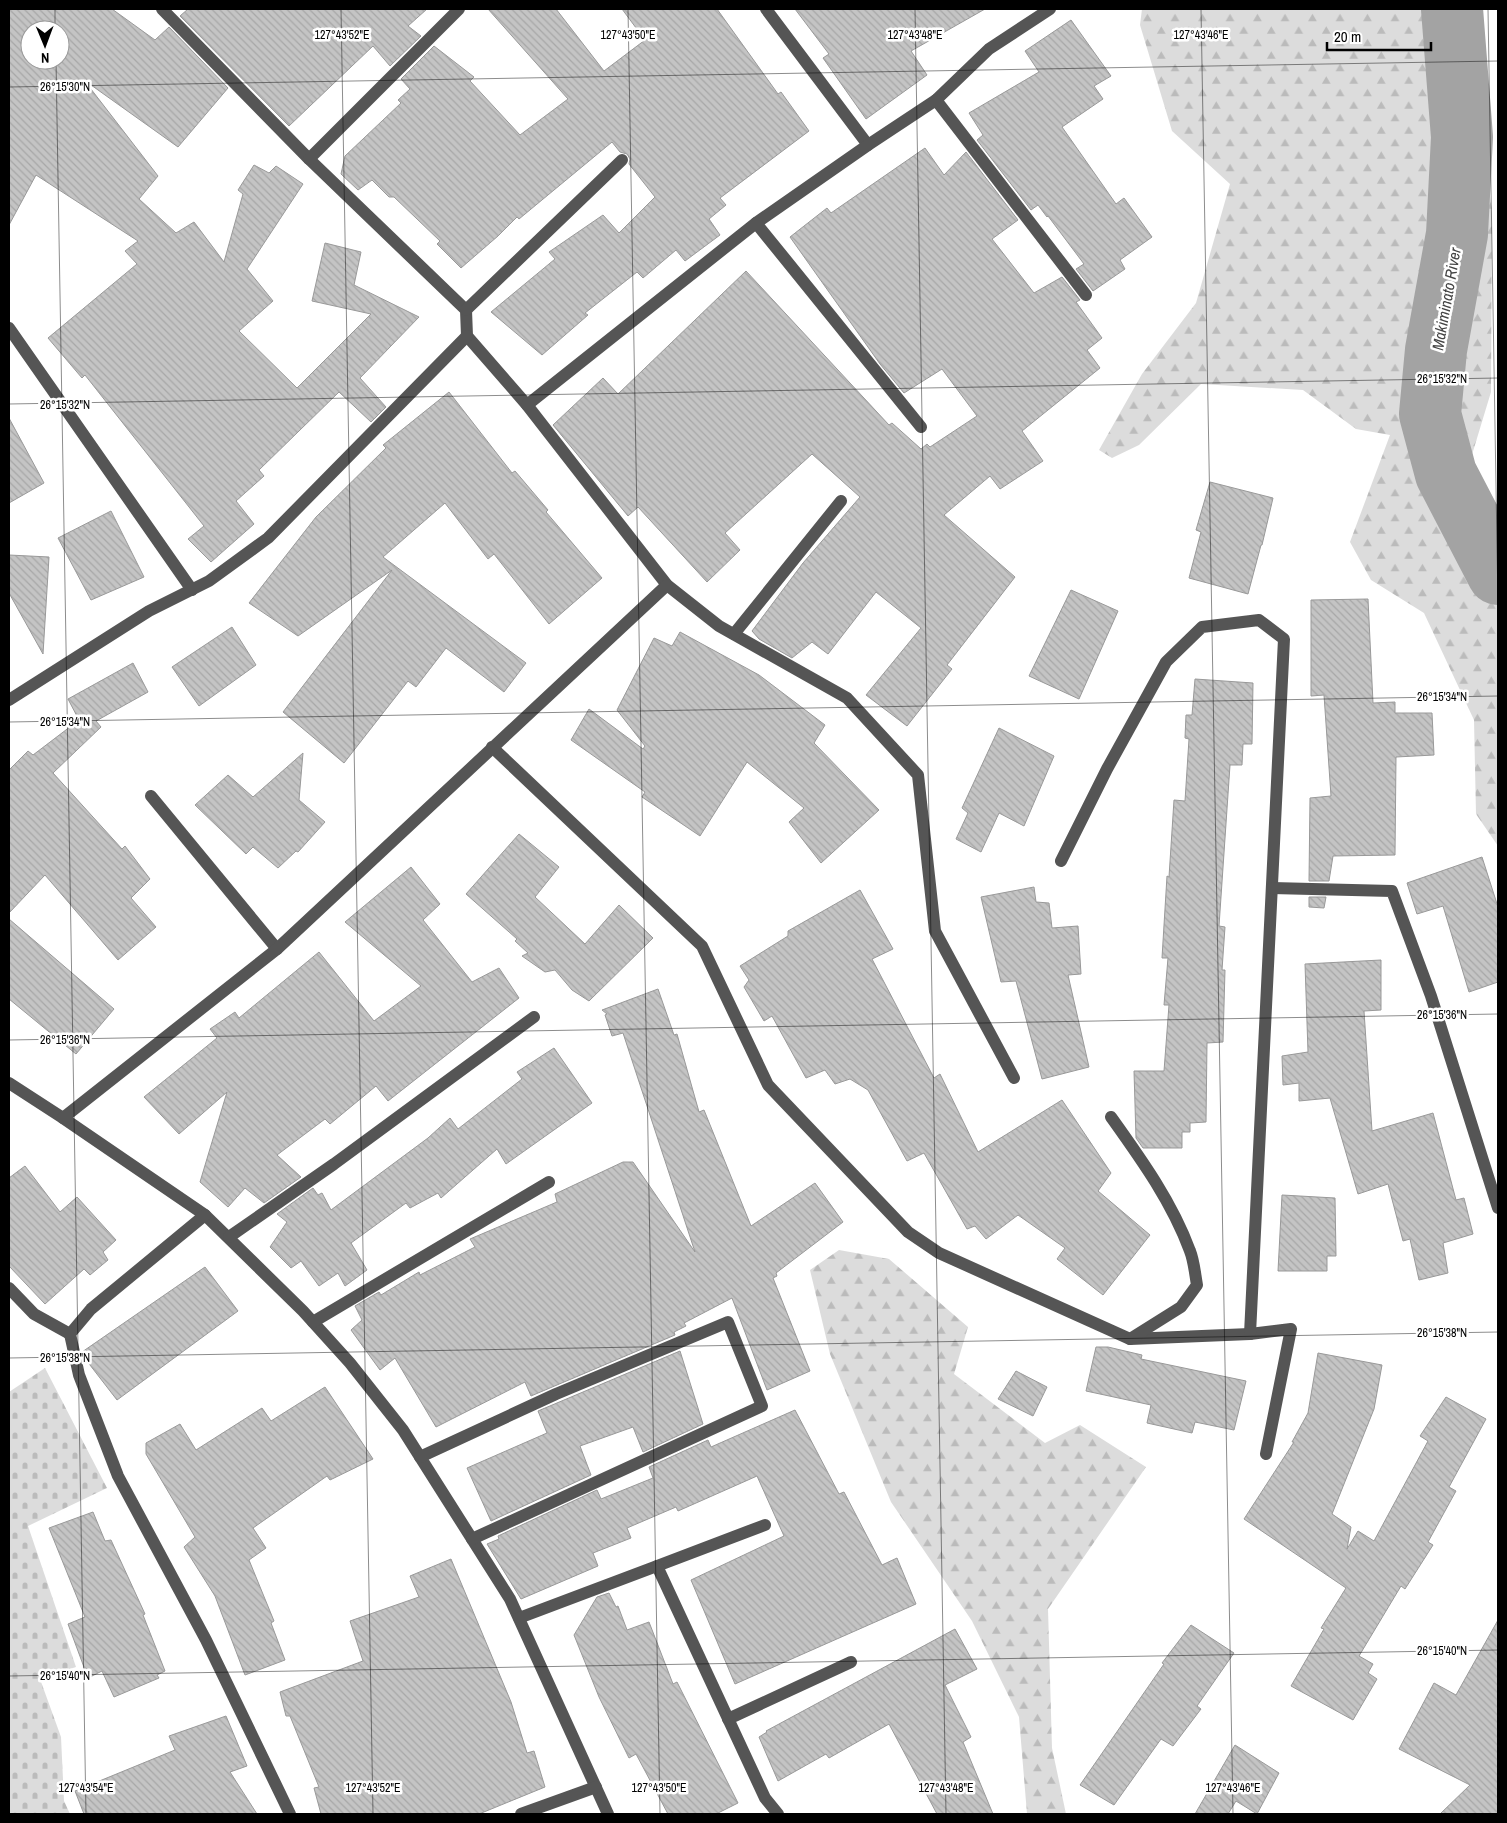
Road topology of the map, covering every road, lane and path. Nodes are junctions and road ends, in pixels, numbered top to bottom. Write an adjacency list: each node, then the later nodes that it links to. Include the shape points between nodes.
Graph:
1 (162, 9): 7 (street)
2 (459, 9): 7 (street)
3 (766, 9): 6 (street)
4 (1050, 9): 5 (street, via 989,49)
5 (936, 100): 6 (street); 10 (street)
6 (868, 145): 9 (street)
7 (309, 159): 11 (street)
8 (622, 160): 11 (street)
9 (756, 223): 14 (street); 15 (street)
10 (1086, 295)
11 (466, 310): 13 (street)
12 (9, 328): 18 (street)
13 (467, 336): 14 (street); 18 (street, via 268,538)
14 (527, 405): 17 (street)
15 (921, 428)
16 (841, 501): 19 (street)
17 (667, 585): 19 (street, via 718,626); 21 (street)
18 (192, 590): 20 (street, via 149,611)
19 (734, 634): 27 (street, via 847,698 918,775 935,931)
20 (9, 700)
21 (492, 747): 25 (street); 39 (street, via 702,946 768,1085 908,1232 939,1253)
22 (152, 796): 25 (street)
23 (1061, 861): 24 (street, via 1166,662 1202,627 1259,620 1284,639)
24 (1272, 888): 32 (street, via 1392,891 1431,996); 38 (street)
25 (277, 948): 30 (street)
26 (534, 1017): 34 (street, via 334,1164)
27 (1014, 1078)
28 (9, 1083): 30 (street)
29 (1111, 1117): 39 (street, via 1172,1212 1191,1252 1197,1285 1181,1307)
30 (63, 1118): 33 (street)
31 (549, 1182): 36 (street)
32 (1498, 1208)
33 (205, 1215): 34 (street); 37 (street, via 91,1309)
34 (229, 1236): 36 (street)
35 (9, 1288): 37 (street, via 34,1314)
36 (313, 1322): 41 (street, via 397,1422)
37 (70, 1334): 49 (street, via 78,1375 118,1476 206,1640)
38 (1250, 1334): 39 (street); 40 (street, via 1291,1329)
39 (1130, 1339)
40 (1266, 1454)
41 (420, 1457): 43 (street); 43 (street, via 556,1394 728,1322 762,1406)
42 (765, 1525): 44 (street)
43 (472, 1539): 45 (street)
44 (657, 1566): 45 (street); 47 (street)
45 (519, 1618): 48 (street)
46 (851, 1662): 47 (street)
47 (728, 1719): 52 (street, via 765,1798)
48 (596, 1787): 50 (street); 51 (street)
49 (290, 1814)
50 (521, 1814)
51 (608, 1814)
52 (778, 1814)

